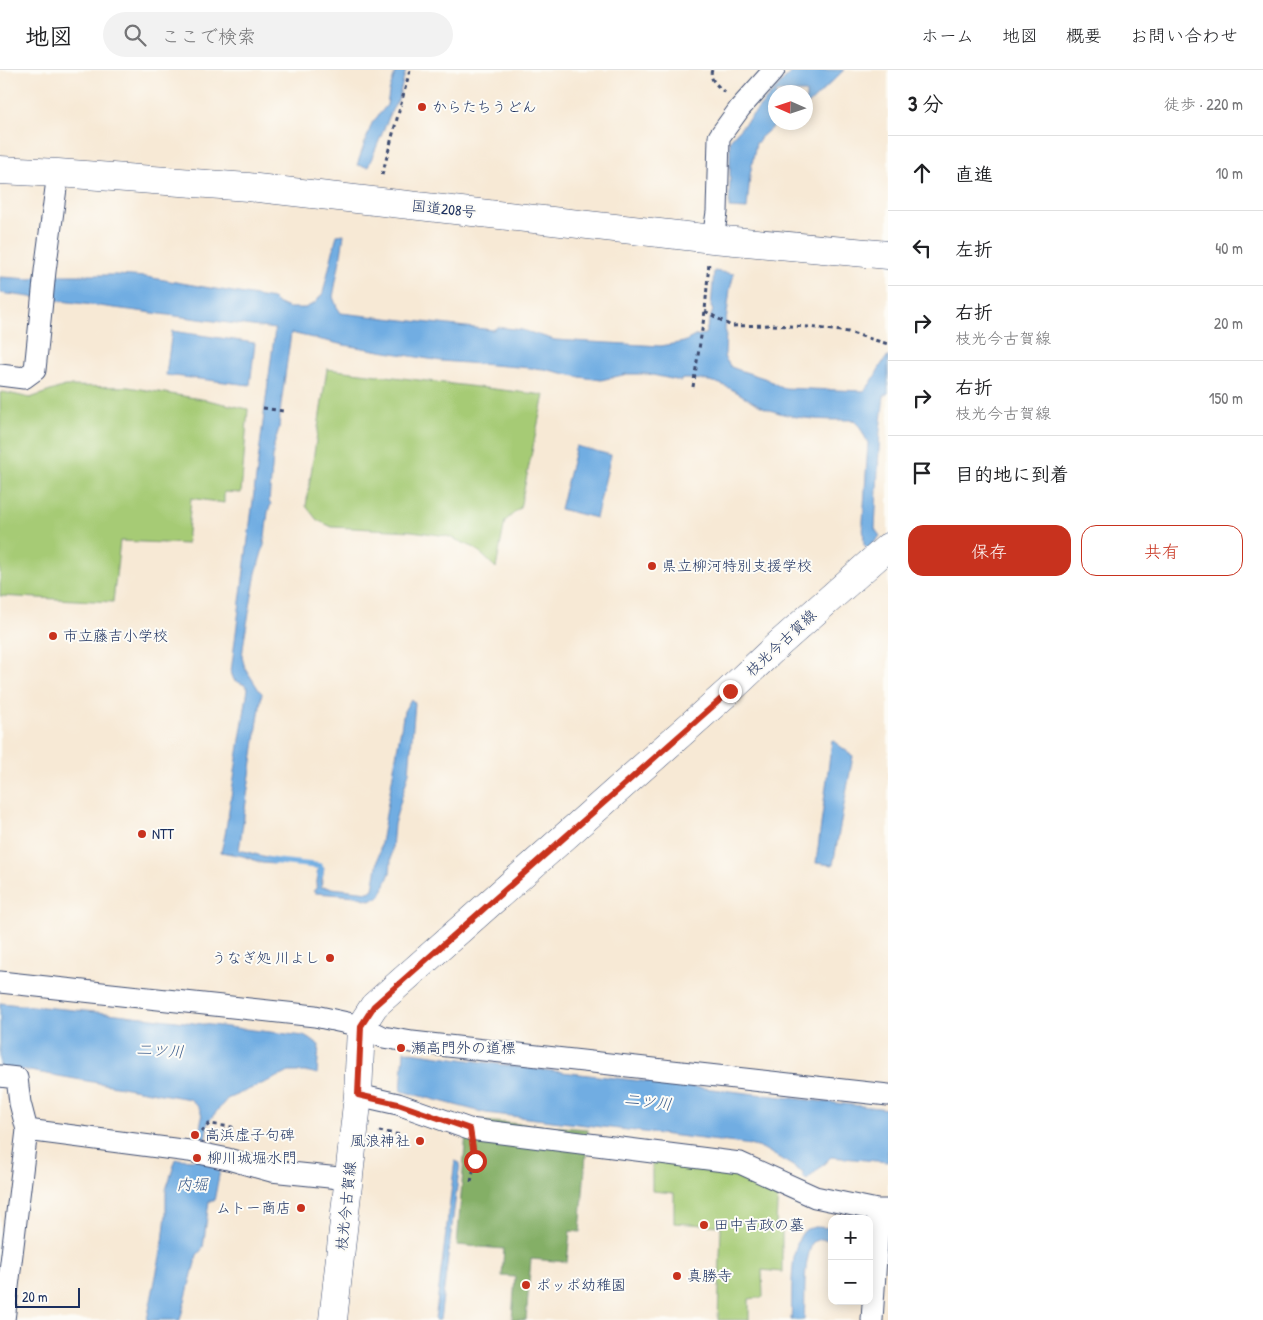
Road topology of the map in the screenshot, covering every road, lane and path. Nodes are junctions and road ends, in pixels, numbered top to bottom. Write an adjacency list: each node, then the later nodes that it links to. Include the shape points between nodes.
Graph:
1 (410, 70): 7 (path)
2 (712, 70): 4 (path, via 712,80)
3 (774, 70): 4 (street)
4 (740, 108): 8 (street, via 719,137)
5 (0, 170): 6 (main road, 国道208号)
6 (58, 173): 8 (main road, 国道208号, via 248,187); 12 (street, via 35,370 24,378)
7 (382, 175)
8 (713, 246): 9 (main road, 国道208号, via 744,242); 10 (path)
9 (888, 256)
10 (705, 311): 11 (path, via 732,326 809,327 848,332); 13 (path)
11 (888, 344)
12 (0, 375)
13 (693, 387)
14 (263, 408): 15 (path)
15 (283, 411)
16 (876, 557): 18 (main road, 枝光今古賀線, via 730,691 374,1006)
17 (0, 982): 18 (street, via 315,1016)
18 (361, 1026): 20 (main road, 枝光今古賀線); 21 (street, via 383,1037 412,1042)
19 (0, 1076): 24 (street, via 17,1078)
20 (358, 1095): 23 (street, via 398,1104); 28 (main road, 枝光今古賀線)
21 (888, 1095)
22 (209, 1124): 27 (path)
23 (470, 1129): 29 (path, via 475,1161); 30 (street, via 740,1163 815,1196)
24 (27, 1130): 27 (street); 31 (street)
25 (379, 1132): 26 (path)
26 (401, 1135)
27 (199, 1147): 28 (street, via 271,1171)
28 (349, 1179): 33 (main road, 枝光今古賀線)
29 (471, 1182)
30 (881, 1215): 34 (street)
31 (5, 1277): 32 (street)
32 (4, 1320)
33 (333, 1320)
34 (872, 1320)

